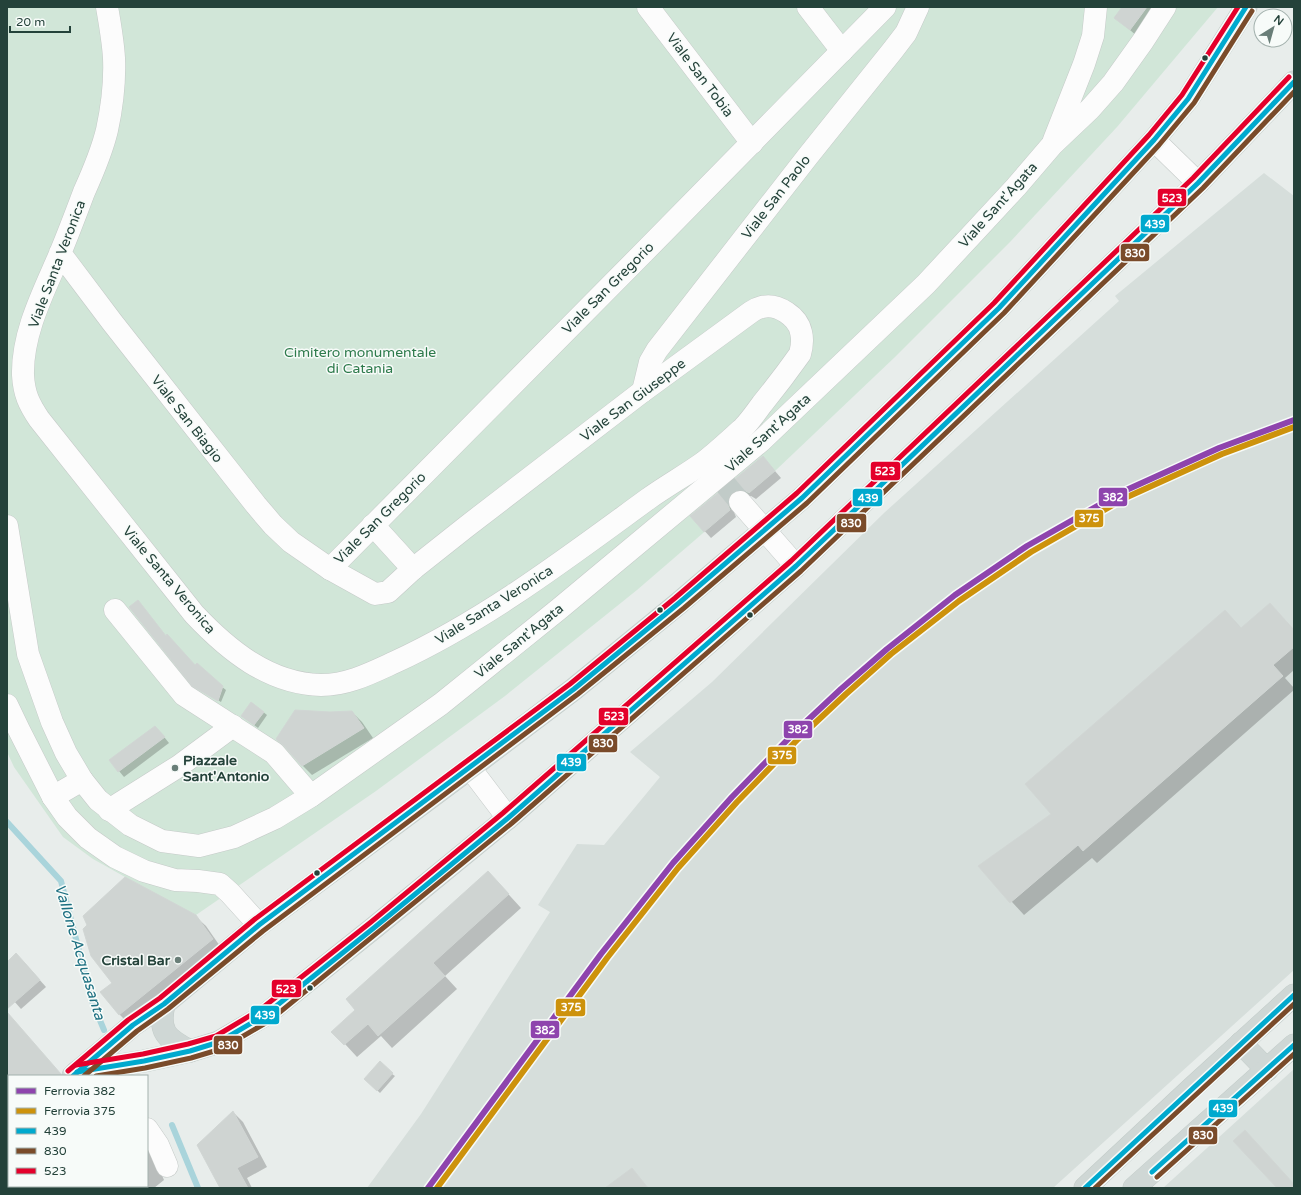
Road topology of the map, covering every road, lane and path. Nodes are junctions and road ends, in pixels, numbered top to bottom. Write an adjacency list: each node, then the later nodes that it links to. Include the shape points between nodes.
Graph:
1 (107, 7): 15 (street, Viale Santa Veronica, via 114,59 112,100 97,160)
2 (648, 7): 12 (street, Viale San Tobia)
3 (808, 7): 9 (street)
4 (885, 7): 9 (street, Viale San Gregorio)
5 (918, 7): 16 (street, Viale San Paolo, via 906,33 657,350 650,362)
6 (1096, 7): 13 (street, via 1092,36 1084,64)
7 (1165, 7): 13 (street, Viale Sant'Agata, via 1113,83)
8 (1246, 7): 11 (main road, via 1188,99)
9 (842, 51): 12 (street, Viale San Gregorio)
10 (1294, 82): 14 (main road)
11 (1154, 140): 14 (street); 21 (main road, via 999,308 802,498)
12 (752, 143): 19 (street, Viale San Gregorio)
13 (1052, 145): 17 (street, Viale Sant'Agata, via 926,284 761,441)
14 (1198, 183): 22 (main road)
15 (60, 253): 17 (street, Viale Santa Veronica, via 40,301 25,353 25,388 30,405 194,614 234,652 287,680 322,685 355,680 426,647 509,598 654,494); 23 (street, Viale San Biagio, via 273,525 291,542)
16 (643, 391): 17 (street, Viale San Giuseppe, via 761,307 780,309 797,323 803,343 800,354 745,426); 24 (street, Viale San Giuseppe)
17 (716, 474): 30 (street, Viale Sant'Agata, via 564,604 441,704)
18 (740, 502): 21 (street)
19 (373, 525): 23 (street, Viale San Gregorio); 24 (street)
20 (7, 526): 29 (street, Viale Sant'Agata, via 28,654 52,722)
21 (764, 530): 22 (street); 28 (main road, via 574,689)
22 (796, 566): 33 (main road)
23 (330, 569): 24 (street, Viale San Giuseppe, via 375,594 388,592)
24 (413, 569)
25 (115, 610): 27 (street, via 184,695)
26 (7, 705): 31 (street)
27 (233, 726): 30 (street, via 274,753); 32 (street, via 179,766)
28 (470, 768): 33 (street); 34 (main road)
29 (82, 780): 31 (street); 32 (street, Viale Sant'Agata)
30 (311, 796): 32 (street, Viale Sant'Agata, via 275,818 234,837 199,846 162,841 130,825)
31 (53, 797): 34 (street, via 67,817 88,838 115,857 144,871 175,880 220,884)
32 (109, 810)
33 (508, 818): 39 (main road, via 266,1015 219,1042)
34 (259, 925): 36 (main road)
35 (1294, 995): 37 (main road)
36 (164, 1004): 39 (main road, via 162,1025 166,1034); 42 (main road, via 133,1025)
37 (1242, 1043): 40 (main road); 45 (main road)
38 (1294, 1045): 40 (main road)
39 (190, 1051): 41 (main road)
40 (1267, 1070): 46 (main road)
41 (107, 1072): 42 (main road)
42 (75, 1074)
43 (148, 1130): 44 (street)
44 (167, 1166)
45 (1085, 1188)
46 (1134, 1188)

